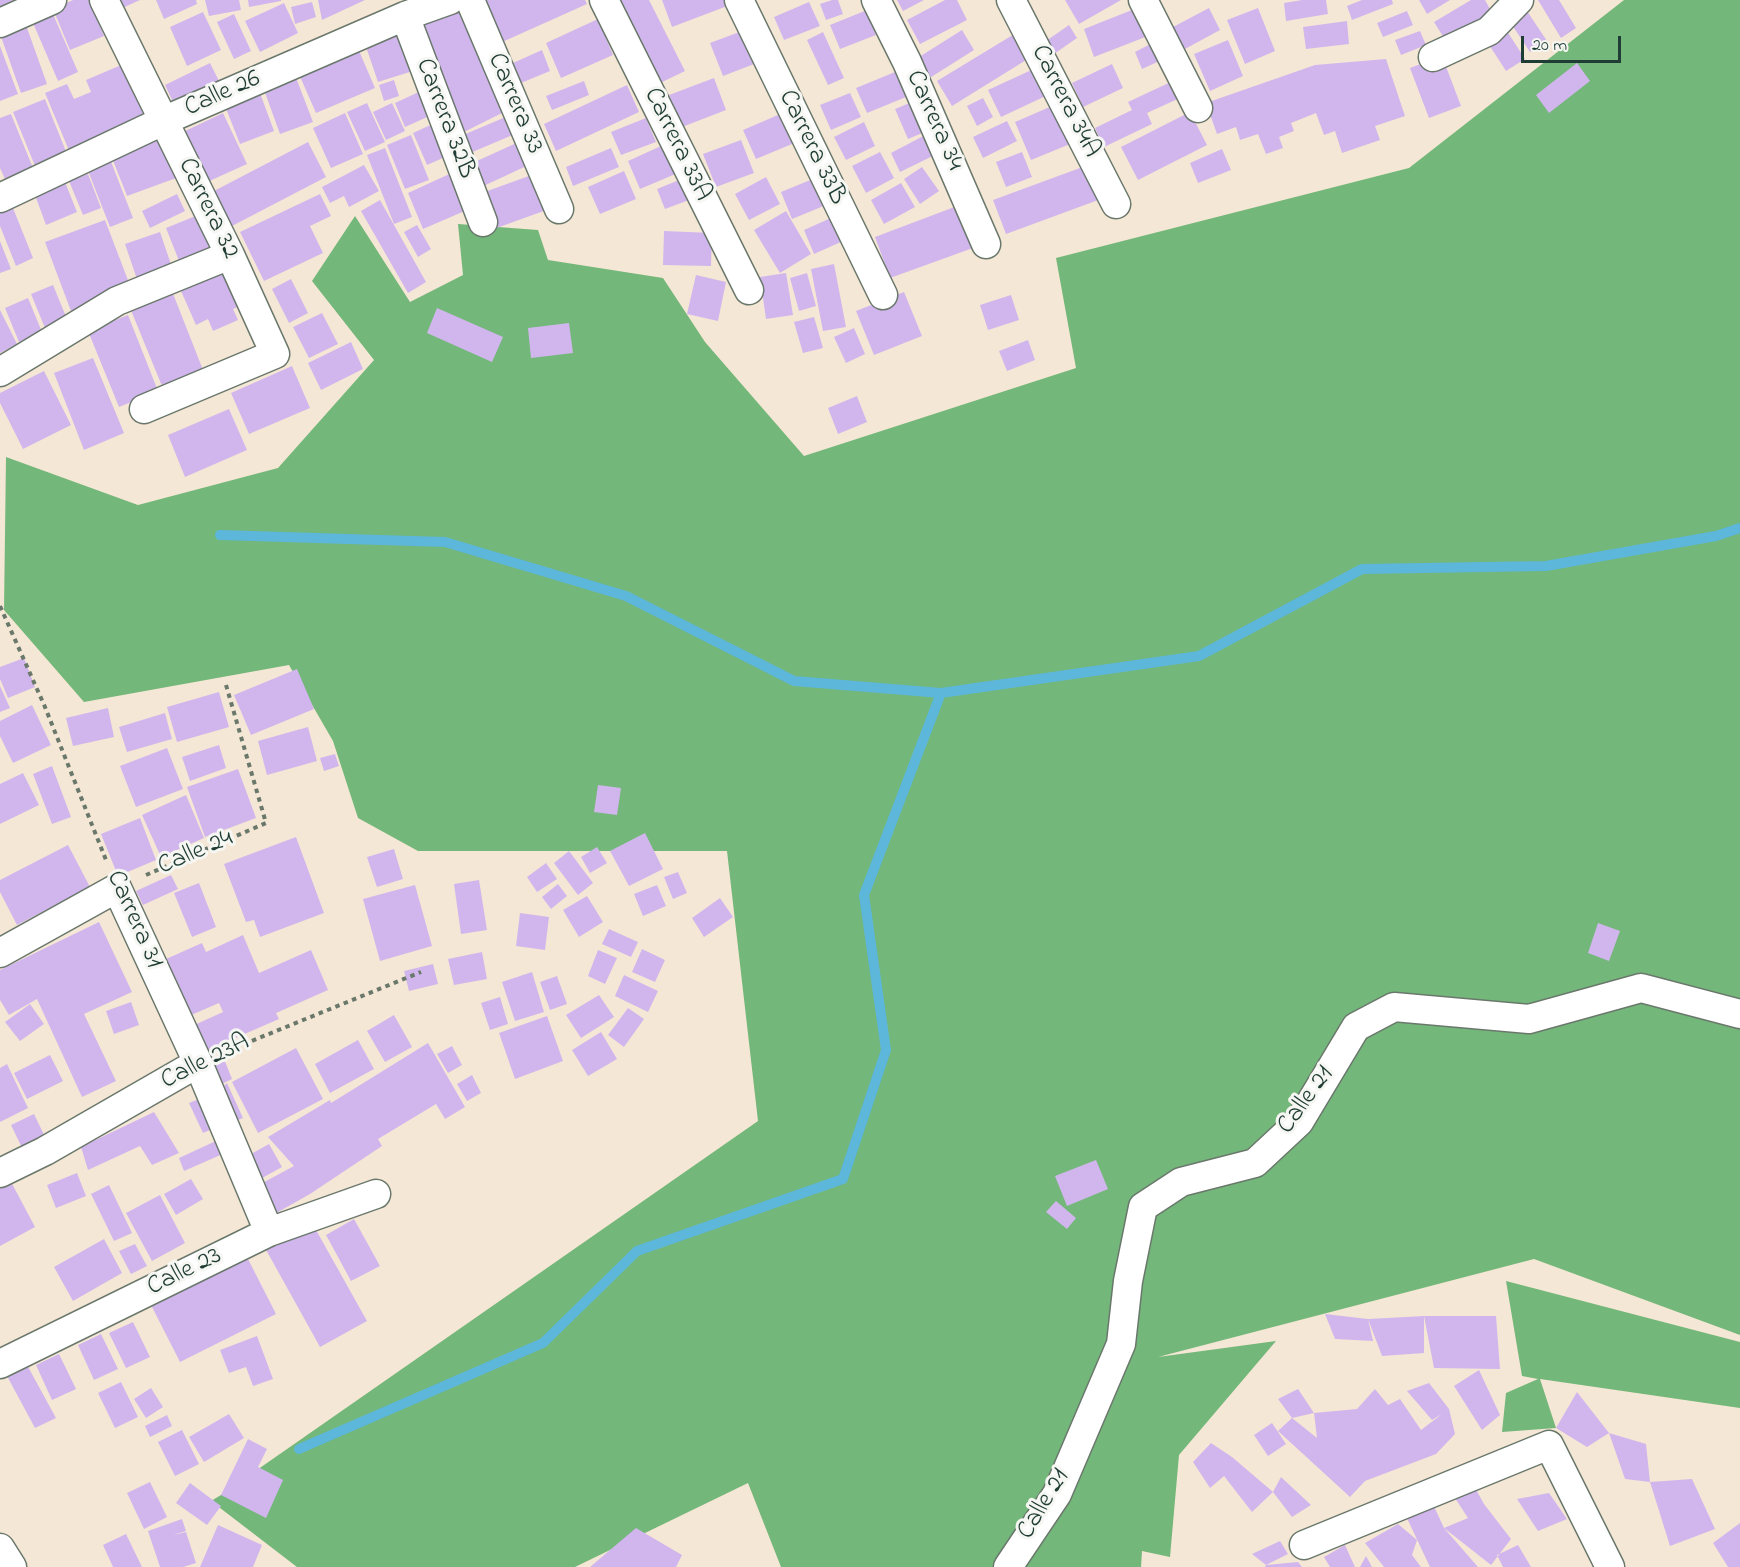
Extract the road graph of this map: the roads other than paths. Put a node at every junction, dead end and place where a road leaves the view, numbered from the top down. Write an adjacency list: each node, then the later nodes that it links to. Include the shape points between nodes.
1 (52, 0): 12 (street)
2 (104, 0): 15 (street, Carrera 32)
3 (450, 0): 11 (street, Calle 26)
4 (470, 0): 18 (street, Carrera 33)
5 (604, 0): 22 (street, Carrera 33A)
6 (739, 0): 23 (street, Carrera 33B)
7 (876, 0): 20 (street, Carrera 34)
8 (1011, 0): 17 (street, Carrera 34A)
9 (1143, 0): 14 (street)
10 (1519, 0): 13 (street, via 1489,31)
11 (405, 16): 15 (street, Calle 26); 19 (street, Carrera 32B)
12 (0, 23)
13 (1433, 57)
14 (1198, 108)
15 (163, 121): 16 (street, Calle 26); 21 (street, Carrera 32)
16 (0, 198)
17 (1116, 204)
18 (559, 209)
19 (483, 222)
20 (986, 244)
21 (230, 255): 24 (street, via 117,301); 25 (street, Carrera 32, via 275,354)
22 (749, 290)
23 (883, 295)
24 (0, 372)
25 (144, 410)
26 (0, 953): 28 (street, Carrera 31, via 117,888)
27 (1740, 1014): 36 (street, Calle 21, via 1641,988 1529,1019 1394,1007 1356,1027 1299,1122 1255,1163 1181,1182 1143,1207 1128,1281 1121,1344 1057,1494)
28 (198, 1062): 29 (street, Calle 23A); 31 (street, Carrera 31)
29 (0, 1173)
30 (376, 1194): 31 (street, Calle 23)
31 (269, 1232): 32 (street, Calle 23)
32 (0, 1364)
33 (1304, 1545): 37 (street, via 1549,1445)
34 (0, 1548): 35 (street)
35 (12, 1567)
36 (1008, 1567)
37 (1610, 1567)

